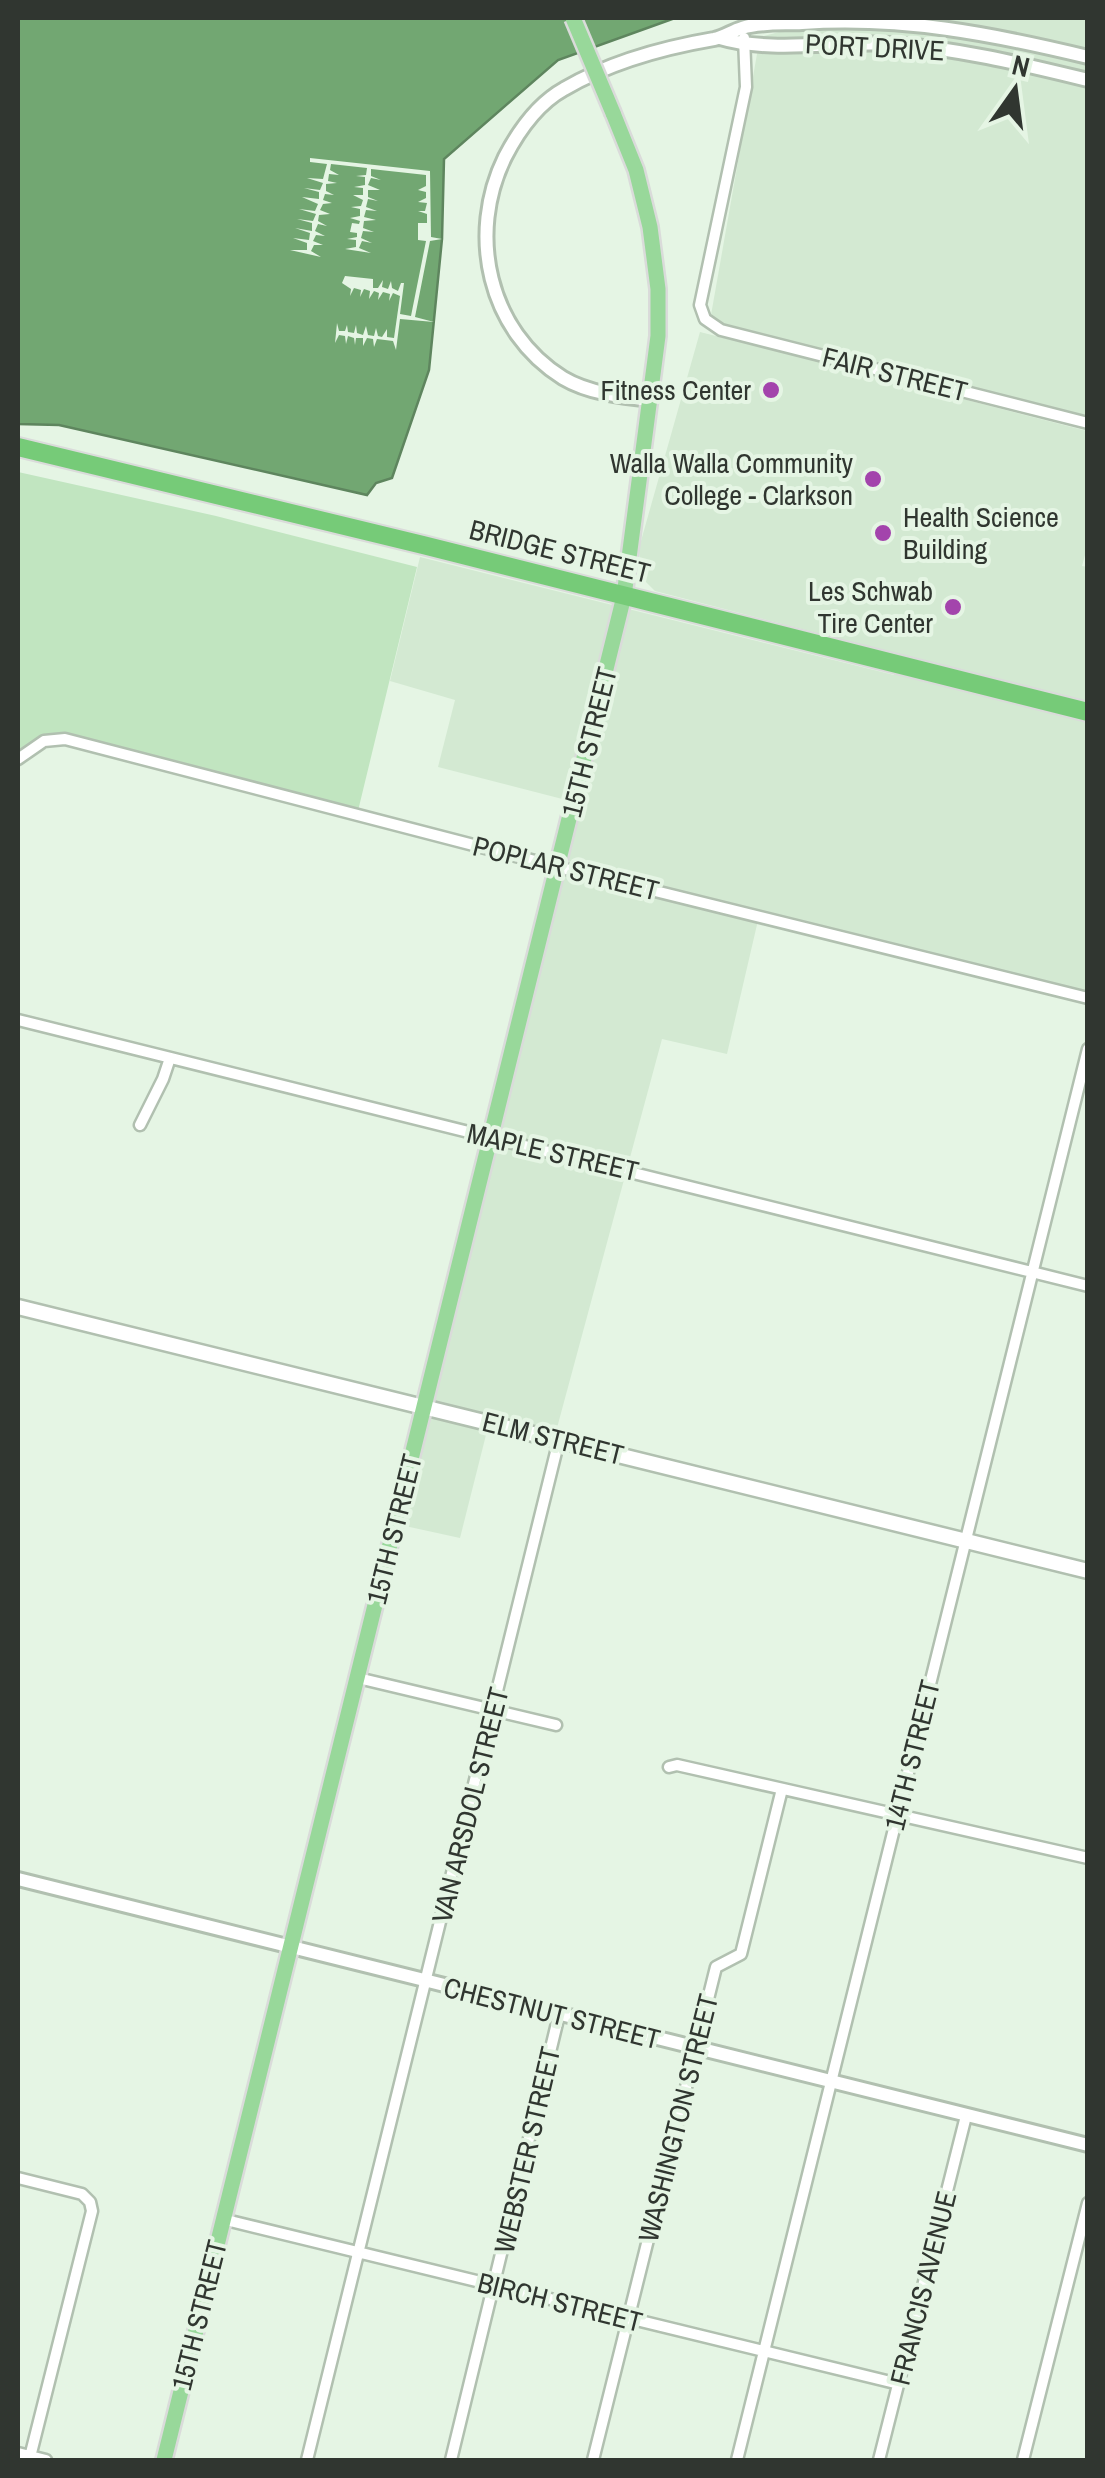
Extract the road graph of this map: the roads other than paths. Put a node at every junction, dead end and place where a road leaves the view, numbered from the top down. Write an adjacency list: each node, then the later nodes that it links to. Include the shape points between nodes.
1 (573, 18): 7 (main road, 15TH STREET, bridge, via 636,170 650,227 658,288)
2 (743, 27): 3 (street, PORT DRIVE); 4 (street); 5 (street, PORT DRIVE, via 841,20 914,24)
3 (720, 38): 4 (street, PORT DRIVE); 7 (street, PORT DRIVE, via 648,52 562,90 531,115 495,178 488,204 487,262 496,297 537,358 590,389)
4 (746, 46): 6 (street, PORT DRIVE, via 924,47); 8 (street, FAIR STREET, via 746,87 700,305 705,319 721,330)
5 (1088, 57)
6 (1088, 80)
7 (651, 400): 10 (main road, 15TH STREET)
8 (1088, 422)
9 (18, 447): 10 (highway, BRIDGE STREET)
10 (624, 596): 11 (highway, BRIDGE STREET); 13 (main road, 15TH STREET)
11 (1088, 712)
12 (18, 758): 13 (street, POPLAR STREET, via 44,741 65,739)
13 (558, 867): 14 (street, POPLAR STREET); 19 (main road, 15TH STREET)
14 (1088, 998)
15 (18, 1020): 17 (street, MAPLE STREET)
16 (1088, 1049): 20 (street, 14TH STREET)
17 (170, 1058): 18 (street); 19 (street, MAPLE STREET)
18 (140, 1125)
19 (491, 1137): 20 (street, MAPLE STREET); 23 (main road, 15TH STREET)
20 (1032, 1272): 21 (street, MAPLE STREET); 25 (street, 14TH STREET)
21 (1088, 1286)
22 (18, 1306): 23 (main road, ELM STREET)
23 (424, 1407): 24 (main road, ELM STREET); 27 (main road, 15TH STREET)
24 (560, 1440): 25 (main road, ELM STREET); 28 (street, VAN ARSDOL STREET)
25 (964, 1540): 26 (main road, ELM STREET); 32 (street, 14TH STREET)
26 (1088, 1571)
27 (358, 1678): 28 (street); 35 (main road, 15TH STREET)
28 (494, 1710): 29 (street); 36 (street, VAN ARSDOL STREET)
29 (556, 1725)
30 (670, 1767): 31 (street)
31 (782, 1790): 32 (street); 38 (street, WASHINGTON STREET, via 740,1954 716,1967)
32 (898, 1813): 33 (street); 39 (street, 14TH STREET)
33 (1088, 1858)
34 (18, 1880): 35 (street, CHESTNUT STREET)
35 (290, 1948): 36 (street, CHESTNUT STREET); 44 (main road, 15TH STREET)
36 (426, 1982): 37 (street, CHESTNUT STREET); 45 (street, VAN ARSDOL STREET)
37 (559, 2015): 38 (street, CHESTNUT STREET); 46 (street, WEBSTER STREET)
38 (695, 2048): 39 (street, CHESTNUT STREET); 47 (street, WASHINGTON STREET)
39 (831, 2082): 40 (street, CHESTNUT STREET); 48 (street, 14TH STREET)
40 (966, 2116): 41 (street, CHESTNUT STREET); 49 (street, FRANCIS AVENUE)
41 (1088, 2145)
42 (18, 2178): 51 (street, via 82,2194 92,2211)
43 (1088, 2203): 59 (street)
44 (222, 2219): 45 (street, BIRCH STREET); 53 (main road, 15TH STREET)
45 (359, 2253): 46 (street, BIRCH STREET); 54 (street, VAN ARSDOL STREET)
46 (494, 2285): 47 (street, BIRCH STREET); 55 (street, WEBSTER STREET)
47 (628, 2319): 48 (street, BIRCH STREET); 56 (street, WASHINGTON STREET)
48 (765, 2352): 49 (street, BIRCH STREET); 57 (street, 14TH STREET)
49 (898, 2384): 58 (street, FRANCIS AVENUE)
50 (18, 2453): 51 (street)
51 (30, 2456): 52 (street)
52 (46, 2460)
53 (164, 2460)
54 (307, 2460)
55 (451, 2460)
56 (593, 2460)
57 (737, 2460)
58 (879, 2460)
59 (1023, 2460)

